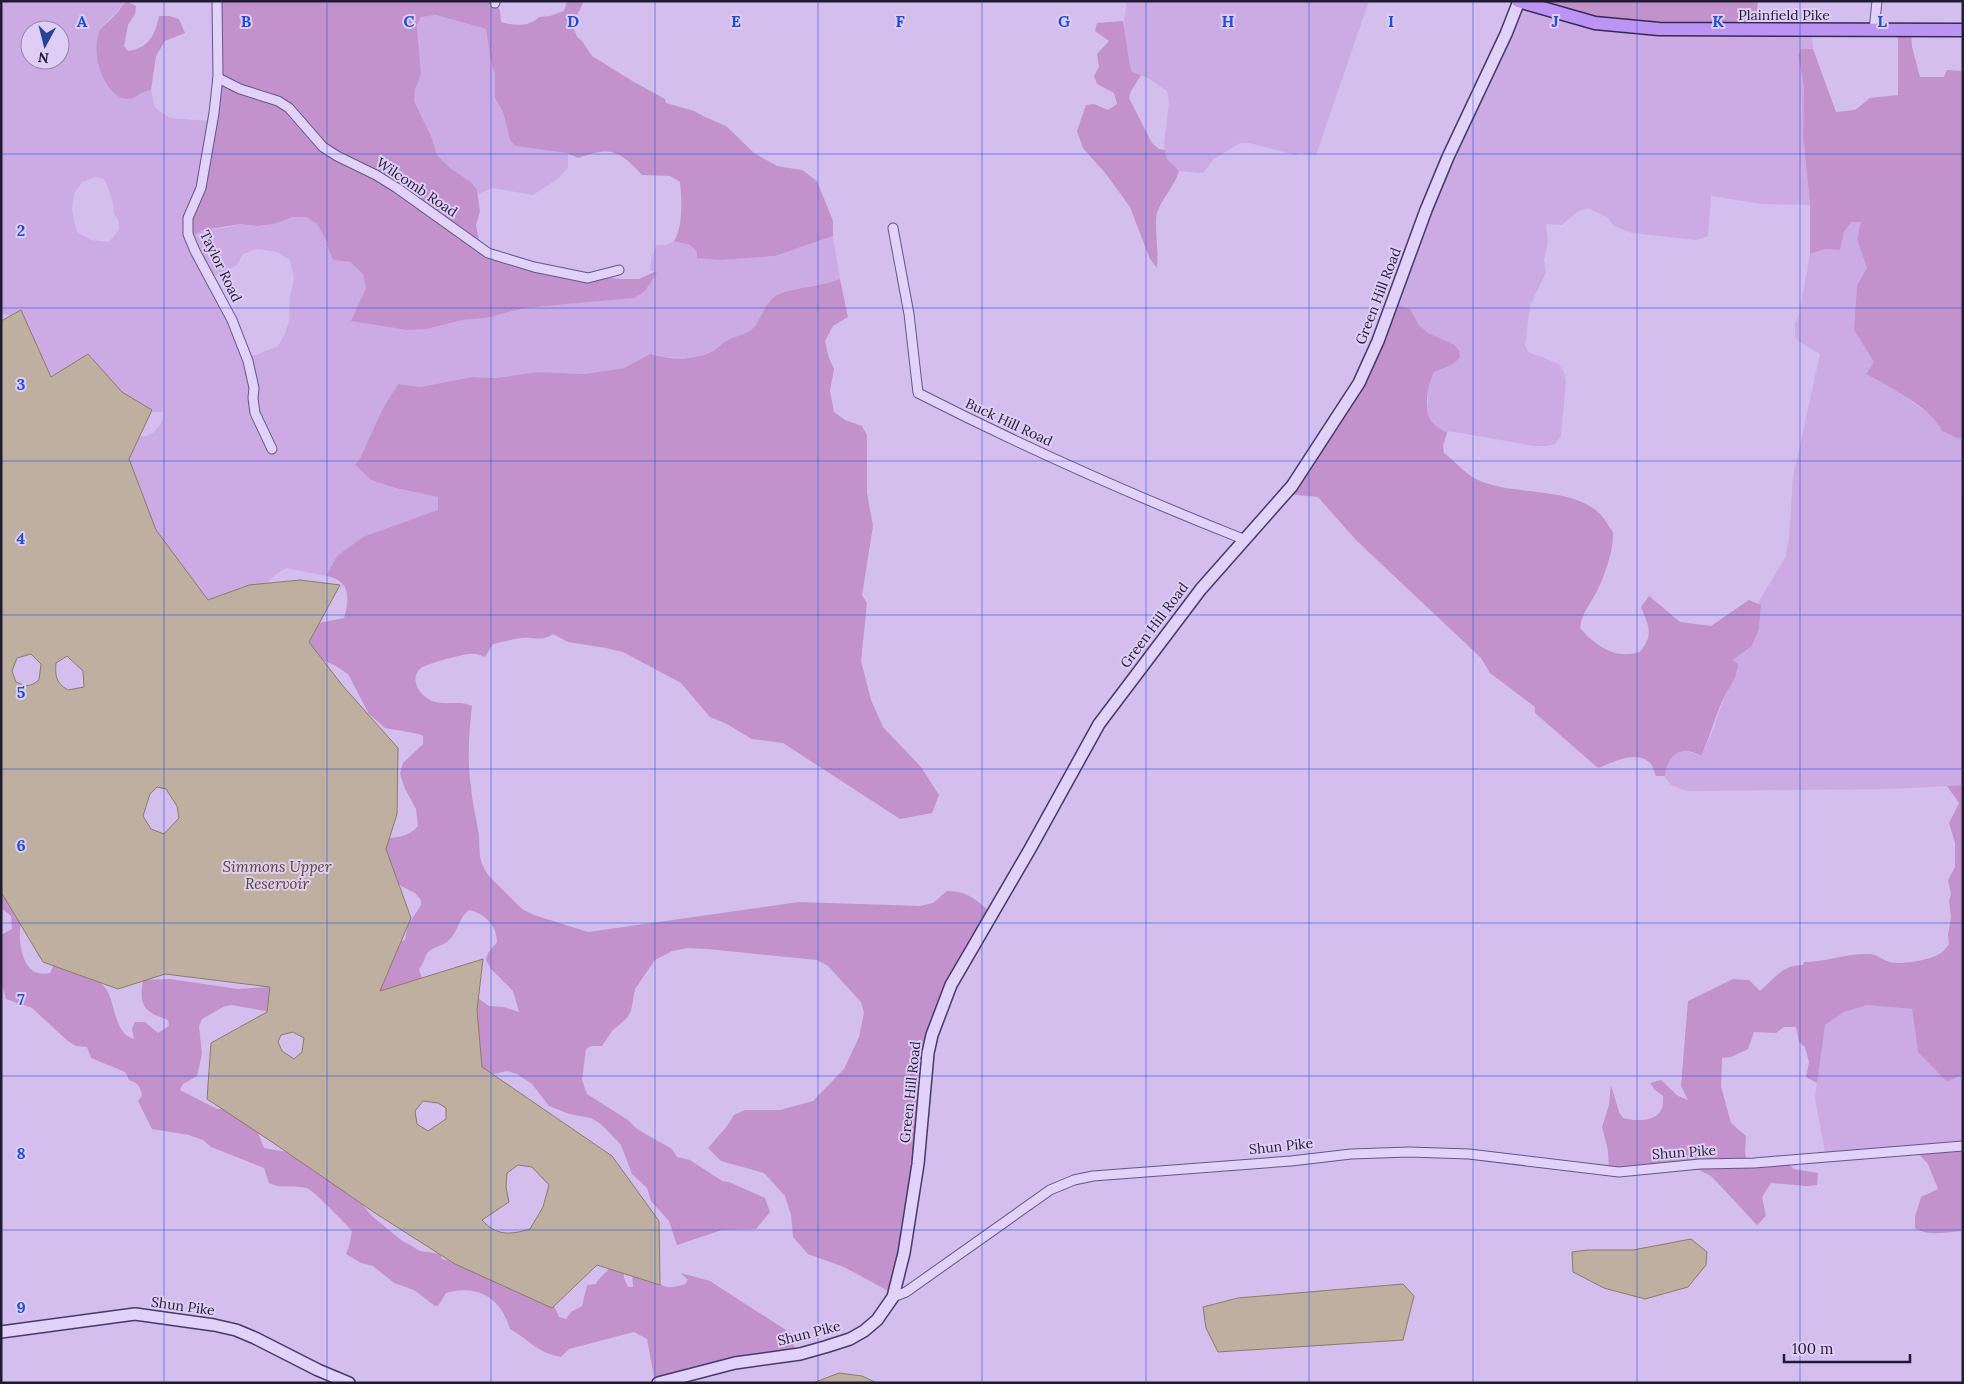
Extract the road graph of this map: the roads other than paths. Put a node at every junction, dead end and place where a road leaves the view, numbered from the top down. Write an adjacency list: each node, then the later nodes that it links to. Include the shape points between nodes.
1 (218, 1): 6 (street, Taylor Road)
2 (1519, 1): 4 (main road, Plainfield Pike, via 1595,23 1630,27); 10 (main road, Green Hill Road, via 1448,157 1378,341 1358,383 1292,486)
3 (1876, 1): 4 (street)
4 (1874, 30): 5 (main road, Plainfield Pike)
5 (1963, 30)
6 (218, 78): 8 (street, Wilcomb Road, via 289,108 323,146 376,174 488,253 588,278); 9 (street, Taylor Road, via 201,188 188,218 188,234 232,320 245,353 253,381 255,413)
7 (893, 228): 10 (street, Buck Hill Road, via 918,393 1148,502)
8 (618, 270)
9 (272, 449)
10 (1243, 539): 12 (main road, Green Hill Road, via 1099,724 951,985 928,1053 913,1204)
11 (1963, 1146): 12 (street, Shun Pike, via 1619,1172 1469,1154 1417,1152 1351,1154 1093,1176 1050,1190 906,1292)
12 (893, 1297): 15 (main road, Shun Pike, via 877,1320 850,1339 800,1354 735,1363)
13 (1, 1332): 14 (main road, Shun Pike, via 134,1314 214,1325 255,1338)
14 (349, 1383)
15 (658, 1383)

